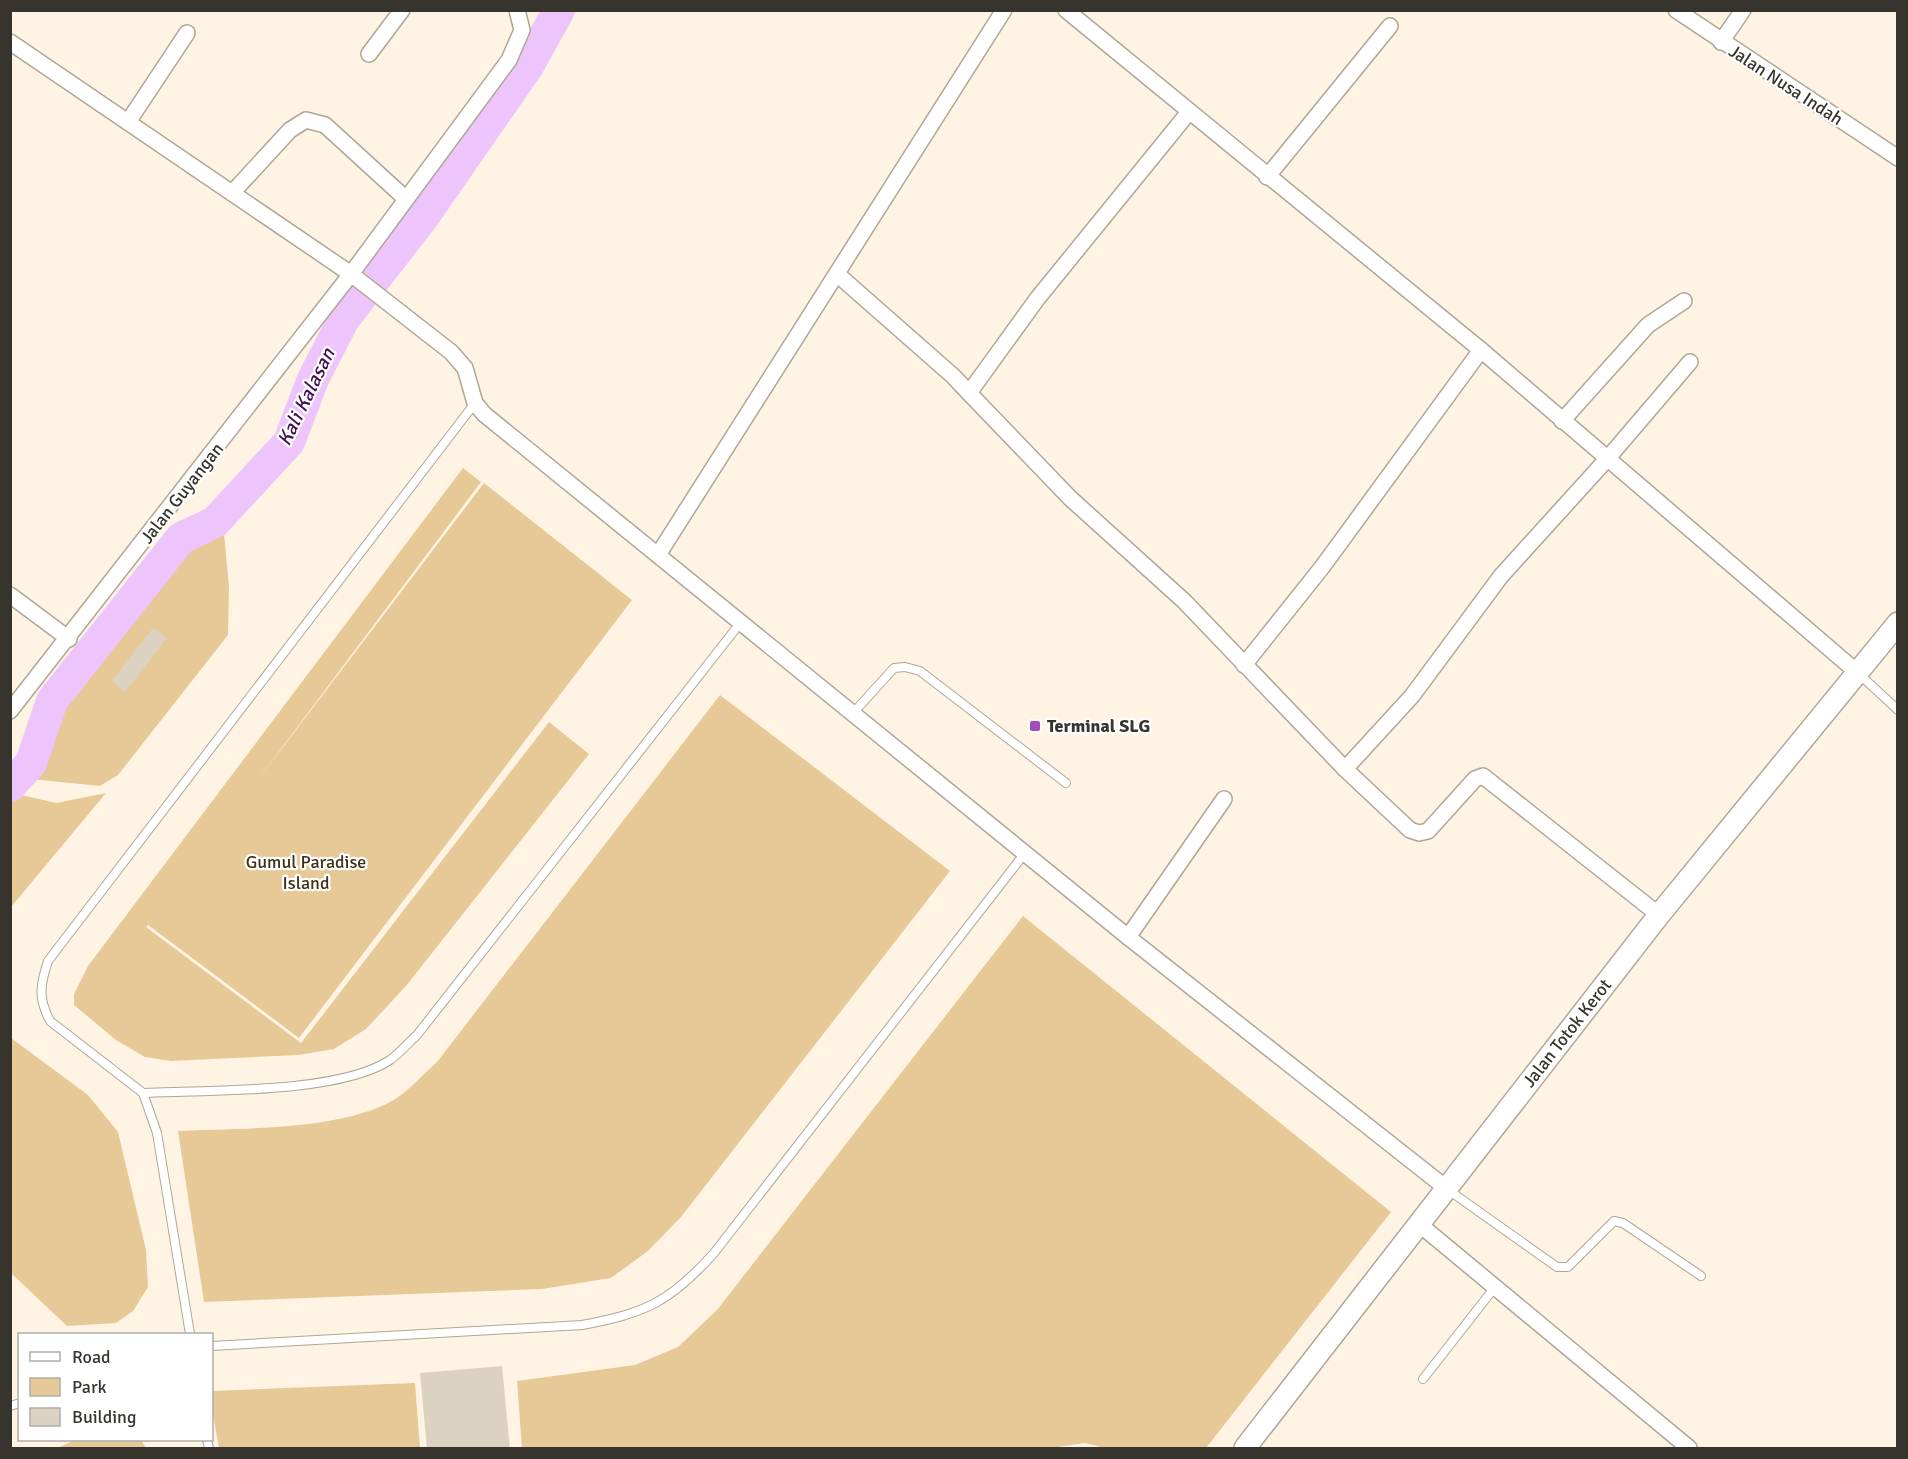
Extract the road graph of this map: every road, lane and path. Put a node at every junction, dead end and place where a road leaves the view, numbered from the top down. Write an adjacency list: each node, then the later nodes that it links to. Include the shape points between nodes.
1 (402, 10): 11 (street)
2 (517, 10): 17 (street, Jalan Guyangan, via 522,30 509,60)
3 (1004, 10): 18 (street)
4 (1066, 10): 12 (street)
5 (1677, 10): 10 (street, Jalan Nusa Indah)
6 (1743, 10): 10 (street)
7 (1390, 27): 15 (street)
8 (187, 33): 13 (street)
9 (10, 42): 13 (street)
10 (1721, 42): 14 (street, Jalan Nusa Indah)
11 (369, 54)
12 (1189, 112): 15 (street); 23 (street, via 1037,299)
13 (128, 122): 16 (street)
14 (1895, 151)
15 (1267, 177): 21 (street)
16 (232, 193): 17 (street, via 290,130 306,120 325,125); 19 (street)
17 (406, 199): 19 (street, Jalan Guyangan)
18 (837, 274): 23 (street); 27 (street)
19 (356, 278): 24 (street, via 451,352 465,368); 31 (street, Jalan Guyangan)
20 (1684, 301): 25 (street, via 1648,325)
21 (1481, 350): 25 (street); 32 (street, via 1329,558)
22 (1690, 362): 26 (street)
23 (969, 393): 32 (street, via 1070,498 1184,601)
24 (475, 403): 27 (street); 43 (lane, via 48,961 39,987 50,1021)
25 (1562, 421): 26 (street)
26 (1608, 458): 33 (street); 37 (street, via 1501,576 1412,696)
27 (658, 555): 29 (street)
28 (10, 595): 31 (street)
29 (741, 622): 36 (street); 43 (lane, via 417,1035 390,1060 358,1074 309,1085)
30 (1898, 623): 33 (main road, Jalan Totok Kerot)
31 (69, 639): 35 (street, Jalan Guyangan)
32 (1244, 665): 37 (street)
33 (1858, 673): 34 (lane); 41 (main road, Jalan Totok Kerot)
34 (1898, 710)
35 (10, 711)
36 (854, 712): 38 (lane, via 894,668 913,669); 40 (street)
37 (1345, 769): 41 (street, via 1410,830 1419,833 1428,831 1475,779 1483,776)
38 (1066, 783)
39 (1224, 800): 42 (street)
40 (1025, 853): 42 (street); 49 (lane, via 714,1253 688,1281 658,1304 624,1317 582,1325)
41 (1659, 915): 44 (main road, Jalan Totok Kerot)
42 (1128, 937): 44 (street)
43 (143, 1093): 48 (lane, via 157,1133)
44 (1446, 1188): 45 (main road, Jalan Totok Kerot); 46 (lane, via 1557,1267 1568,1267 1614,1221 1623,1223)
45 (1419, 1224): 47 (street); 51 (main road, Jalan Totok Kerot)
46 (1701, 1276)
47 (1495, 1287): 50 (lane); 52 (street)
48 (190, 1333)
49 (213, 1346)
50 (1423, 1379)
51 (1245, 1449)
52 (1689, 1449)

